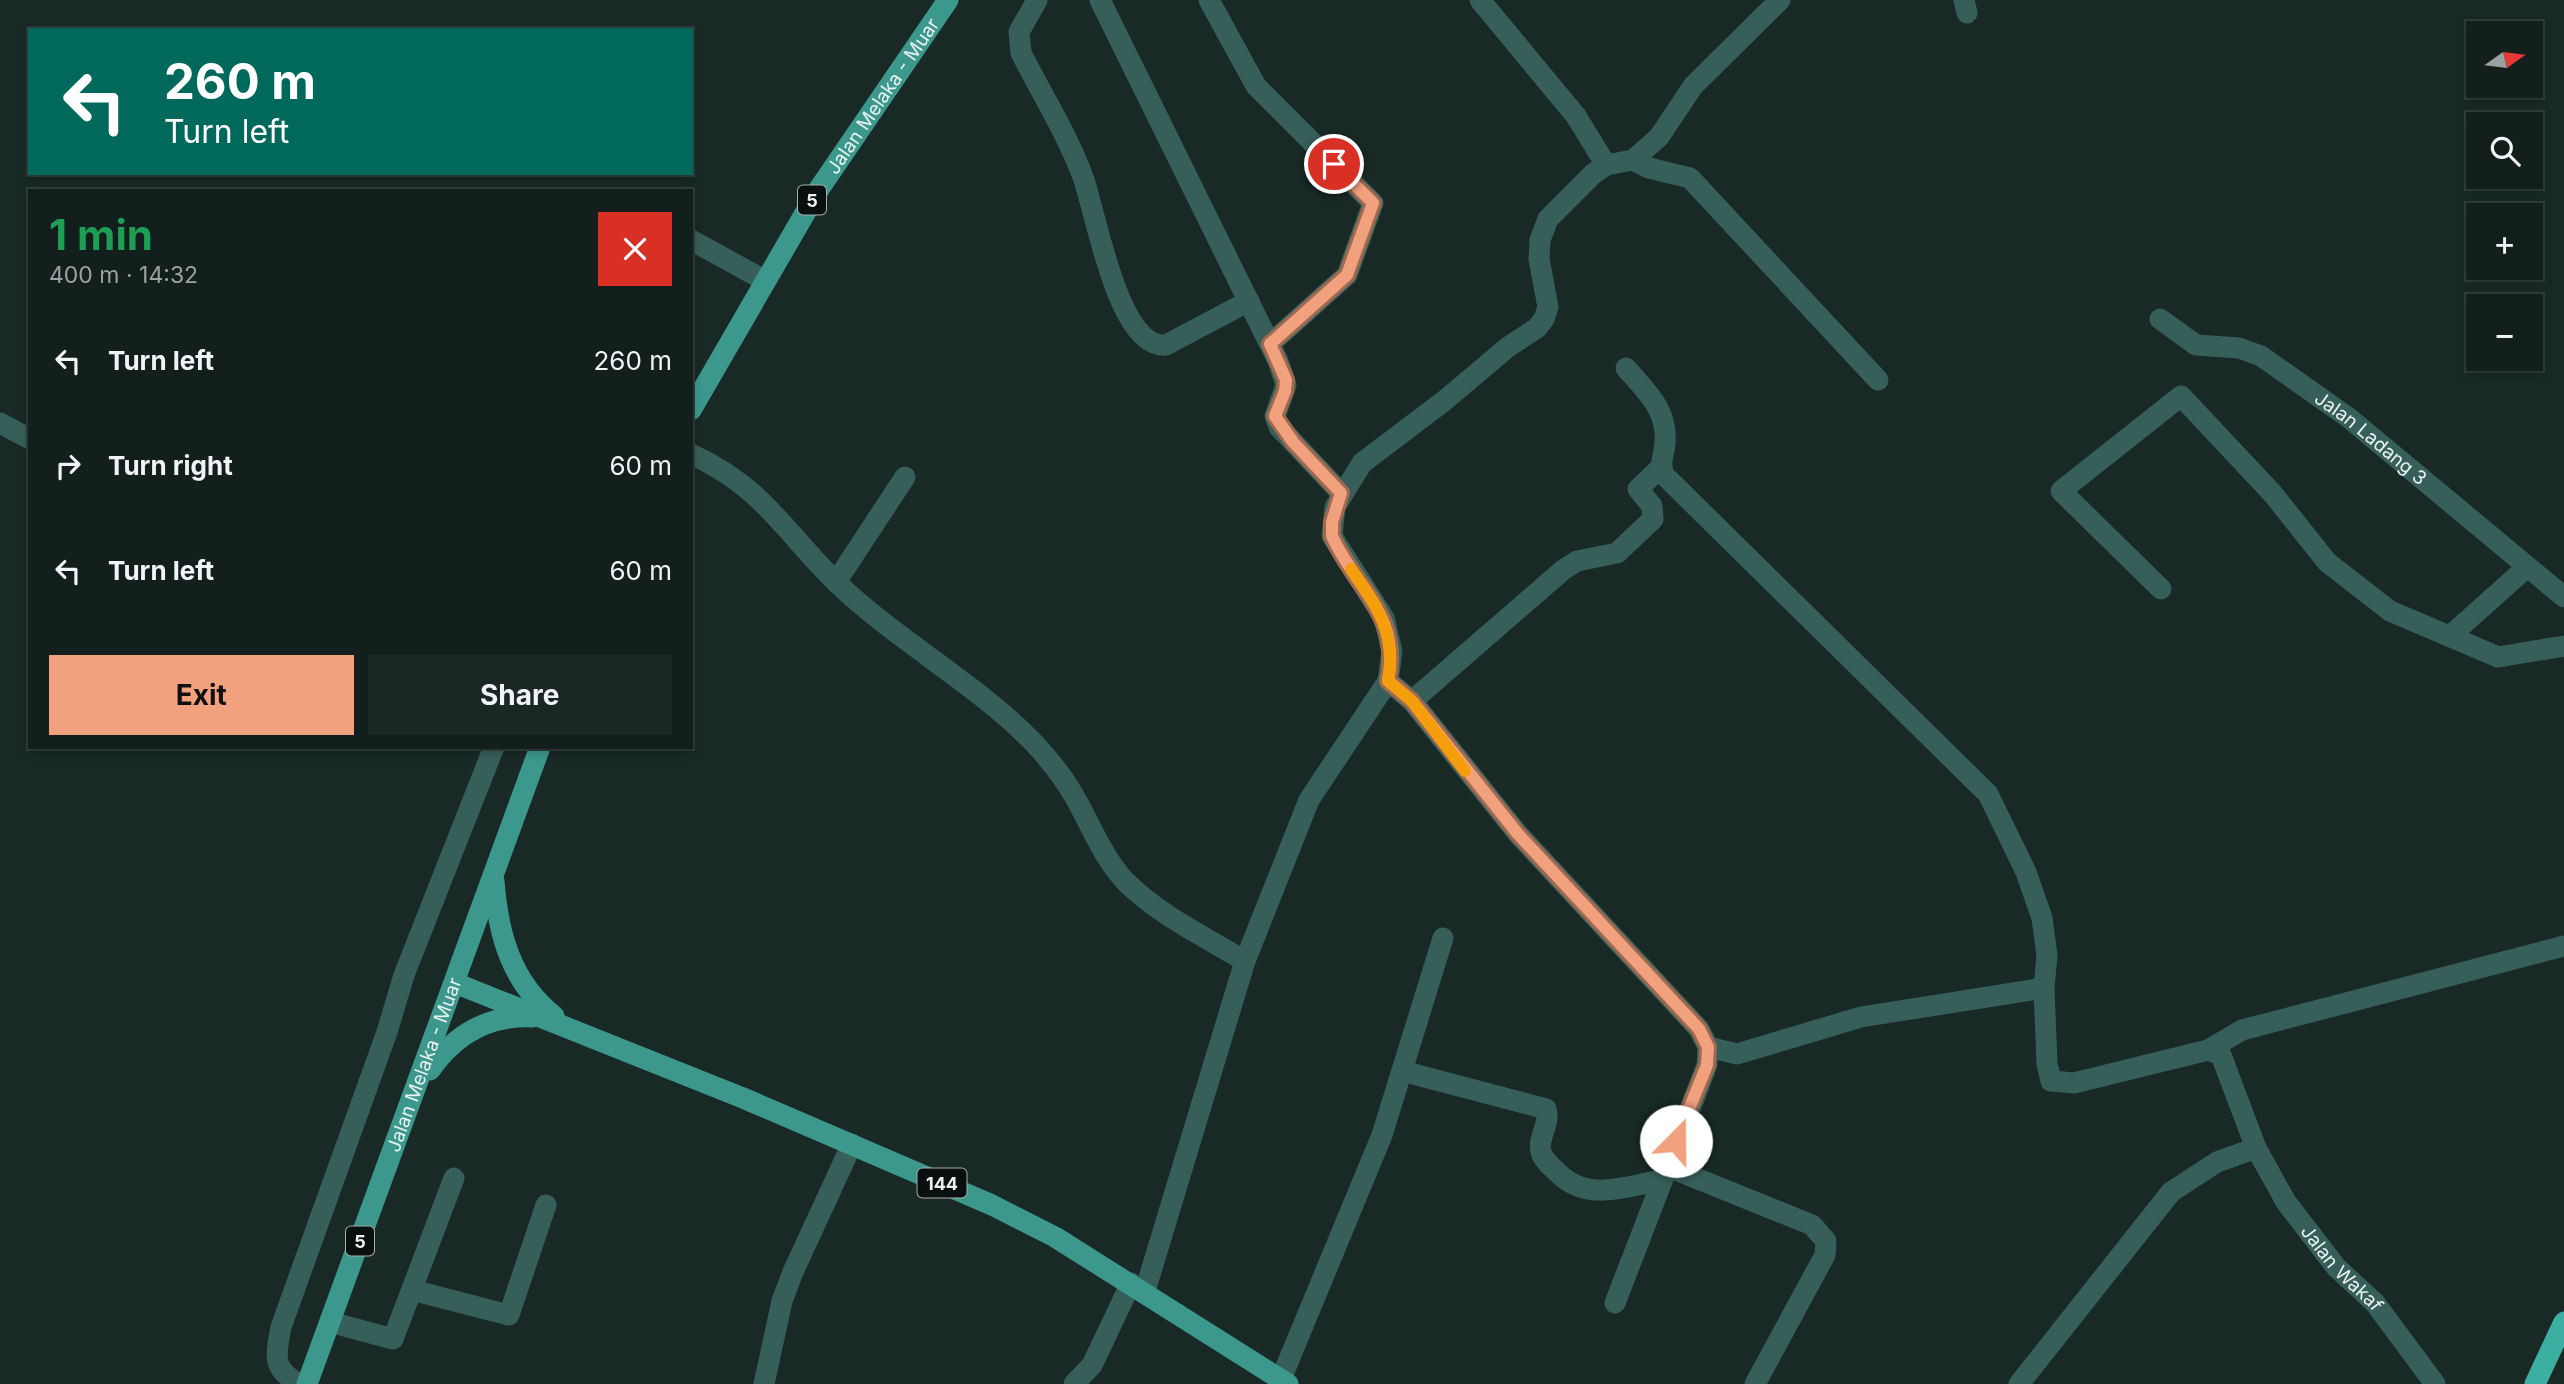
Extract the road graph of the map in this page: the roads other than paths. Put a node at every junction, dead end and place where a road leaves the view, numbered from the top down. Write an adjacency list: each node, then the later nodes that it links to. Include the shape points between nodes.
1 (948, 0): 10 (main road, Jalan Melaka - Muar / 5, via 819,189)
2 (1037, 0): 11 (street, via 1018,32 1021,53 1083,177 1116,288 1138,330 1157,346 1166,345)
3 (1100, 0): 11 (street)
4 (1209, 0): 13 (street, via 1256,86 1373,203 1347,275)
5 (1480, 0): 8 (street, via 1576,116)
6 (1780, 0): 7 (street, via 1701,77 1658,137)
7 (1633, 160): 8 (street); 15 (street, via 1690,178)
8 (1606, 165): 22 (street, via 1548,219 1539,249 1548,307 1537,328 1362,463)
9 (693, 241): 10 (street)
10 (764, 280): 16 (main road, Jalan Melaka - Muar / 5)
11 (1248, 301): 13 (street)
12 (2160, 319): 23 (street, Jalan Ladang 3, via 2196,345 2239,348 2260,356 2348,418)
13 (1270, 344): 22 (street, via 1286,380 1275,416 1279,426)
14 (1626, 368): 20 (street, via 1659,406 1666,428)
15 (1878, 380)
16 (693, 406)
17 (0, 423): 18 (street)
18 (28, 438)
19 (693, 455): 24 (street, via 719,466 758,495)
20 (1661, 467): 30 (street, via 1638,489 1652,506 1653,519 1617,553 1577,561 1563,570); 38 (street, via 1700,514 1988,794 2026,872 2042,918)
21 (905, 477): 24 (street)
22 (1341, 493): 29 (street, via 1332,536 1384,618 1392,651)
23 (2526, 568): 26 (street, Jalan Ladang 3); 27 (street)
24 (836, 582): 36 (street, via 1003,712 1058,769 1106,856 1126,881 1149,901)
25 (2161, 589): 27 (street, via 2061,491 2181,396 2273,494 2327,562 2390,611)
26 (2564, 597)
27 (2450, 636): 28 (street, via 2498,657)
28 (2564, 646)
29 (1388, 681): 30 (street); 36 (street, via 1309,800)
30 (1412, 701): 41 (street, via 1487,800 1699,1029)
31 (493, 749): 56 (street, via 404,975 281,1327 277,1362 283,1375)
32 (539, 749): 33 (main road, Jalan Melaka - Muar / 5)
33 (493, 876): 37 (main road, Jalan Melaka - Muar / 5); 40 (main road, via 509,959 537,1003)
34 (1443, 938): 43 (street)
35 (2564, 946): 42 (street, via 2242,1030)
36 (1245, 961): 50 (street)
37 (455, 983): 39 (main road, 144); 44 (main road, Jalan Melaka - Muar / 5)
38 (2044, 988): 41 (street, via 1861,1017 1737,1054); 42 (street, via 2052,1082 2074,1083)
39 (542, 1017): 40 (main road, 144); 44 (main road, via 505,1018 461,1035 431,1068)
40 (571, 1030): 45 (main road, 144)
41 (1708, 1047): 47 (street, via 1707,1065)
42 (2208, 1050): 46 (street, Jalan Wakaf, via 2221,1055 2227,1066)
43 (1402, 1071): 47 (street, via 1546,1109 1541,1155 1569,1184 1582,1190 1603,1191); 55 (street)
44 (414, 1097): 53 (main road, Jalan Melaka - Muar / 5)
45 (852, 1144): 50 (main road, 144, via 992,1205); 58 (street, via 782,1301)
46 (2256, 1147): 61 (street, via 2217,1162 2171,1192); 62 (street, Jalan Wakaf, via 2310,1236 2375,1303)
47 (1663, 1173): 52 (street); 60 (street, via 1812,1225 1826,1241 1825,1255)
48 (454, 1178): 51 (street)
49 (546, 1205): 51 (street, via 509,1315)
50 (1138, 1287): 55 (main road, 144); 59 (street, via 1092,1365)
51 (412, 1290): 53 (street, via 393,1339)
52 (1615, 1303)
53 (330, 1322): 57 (main road, Jalan Melaka - Muar / 5)
54 (2564, 1324): 63 (highway)
55 (1285, 1382)
56 (299, 1384)
57 (307, 1384)
58 (764, 1384)
59 (1074, 1384)
60 (1755, 1384)
61 (2019, 1384)
62 (2435, 1384)
63 (2535, 1384)

